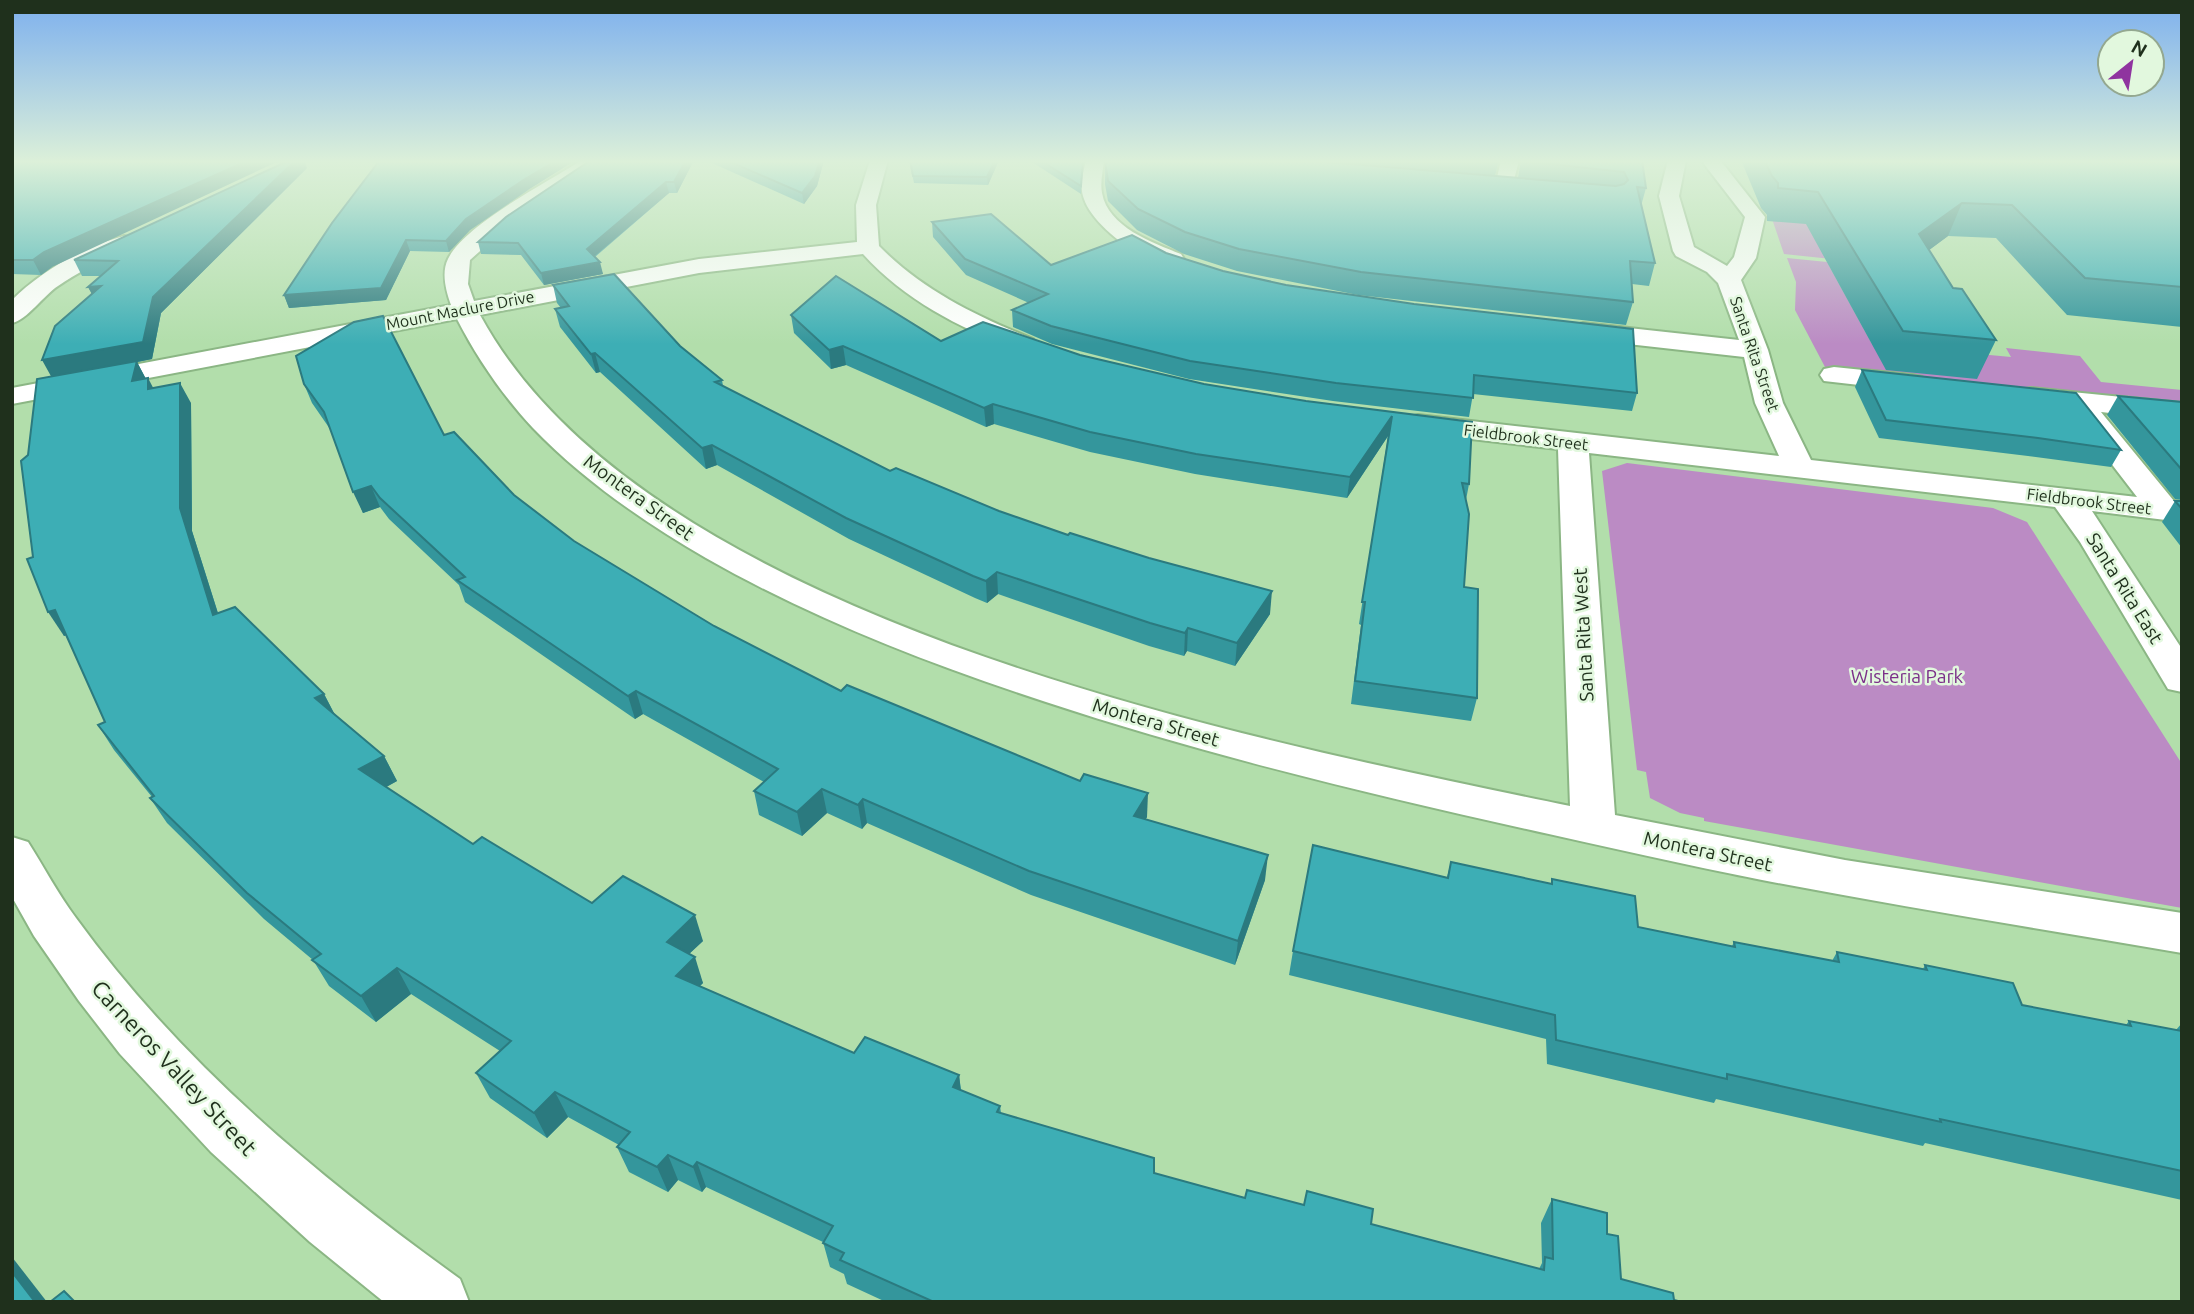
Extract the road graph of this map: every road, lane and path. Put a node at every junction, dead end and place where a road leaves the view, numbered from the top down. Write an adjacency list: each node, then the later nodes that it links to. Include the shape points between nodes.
1 (504, 221): 10 (street, Montera Street, via 459,259 455,275)
2 (867, 221): 7 (street)
3 (1109, 221): 8 (street, via 1143,245)
4 (1675, 221): 9 (street, Santa Rita Street, via 1684,251)
5 (1754, 221): 9 (street, Santa Rita Street, via 1745,258)
6 (144, 234): 11 (street, via 61,274)
7 (868, 247): 10 (street, Mount Maclure Drive, via 698,266); 13 (street, via 891,271 949,311)
8 (1192, 267)
9 (1729, 280): 14 (street, Santa Rita Street)
10 (464, 309): 18 (street, Mount Maclure Drive); 27 (street, Montera Street, via 502,373 526,402 609,481 683,532 867,625 1018,681 1168,726 1343,774)
11 (12, 316)
12 (1564, 328): 14 (street)
13 (1044, 351)
14 (1755, 351): 23 (street, Santa Rita Street, via 1769,403)
15 (1834, 375): 16 (street)
16 (1942, 386)
17 (2010, 394): 19 (street)
18 (12, 396)
19 (2077, 401): 20 (street); 25 (street)
20 (2182, 412)
21 (1394, 421): 22 (street, Fieldbrook Street)
22 (1573, 443): 23 (street, Fieldbrook Street); 27 (street, Santa Rita West)
23 (1799, 466): 24 (street, Fieldbrook Street)
24 (2066, 498): 25 (street, Fieldbrook Street); 26 (street, Santa Rita East)
25 (2173, 511)
26 (2182, 680)
27 (1593, 827): 29 (street, Montera Street, via 1797,869)
28 (12, 854): 30 (street, Carneros Valley Street, via 92,979 202,1105 317,1212)
29 (2182, 933)
30 (436, 1302)

